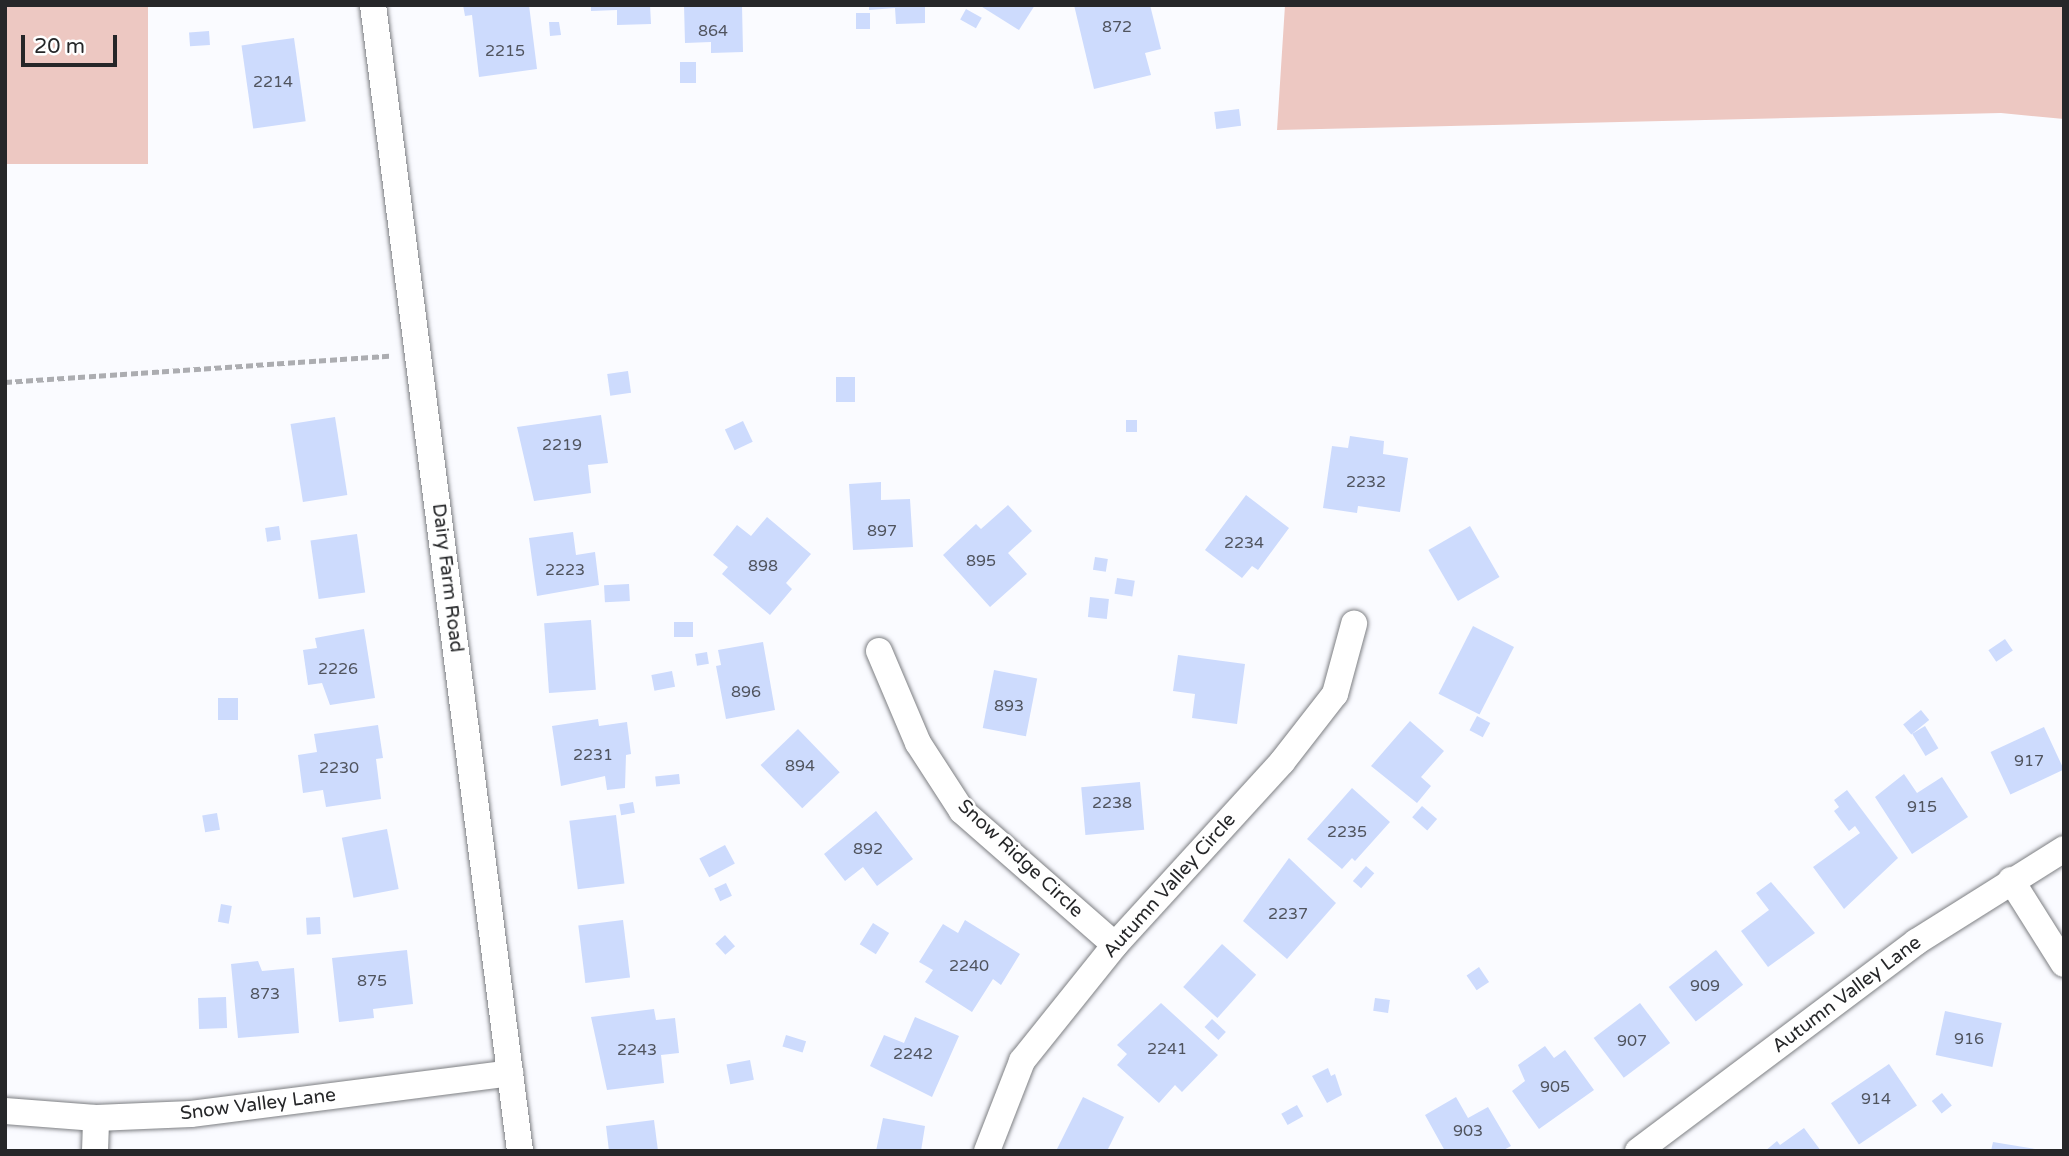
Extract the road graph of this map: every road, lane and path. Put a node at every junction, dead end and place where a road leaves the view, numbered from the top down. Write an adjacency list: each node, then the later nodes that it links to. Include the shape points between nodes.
1 (373, 5): 2 (street, Dairy Farm Road)
2 (419, 354): 3 (path); 10 (street, Dairy Farm Road)
3 (5, 382)
4 (1354, 624): 8 (street, Autumn Valley Circle, via 1335,694 1282,762)
5 (879, 651): 8 (street, Snow Ridge Circle, via 918,743 962,811)
6 (2064, 849): 7 (street, Autumn Valley Lane)
7 (2011, 880): 9 (street); 16 (street, Autumn Valley Lane, via 1916,942)
8 (1115, 946): 15 (street, Autumn Valley Circle, via 1022,1061)
9 (2064, 964)
10 (510, 1073): 12 (street, Snow Valley Lane, via 191,1114); 14 (street, Dairy Farm Road)
11 (5, 1111): 12 (street, Snow Valley Lane)
12 (96, 1118): 13 (street)
13 (95, 1151)
14 (520, 1151)
15 (987, 1151)
16 (1638, 1151)

